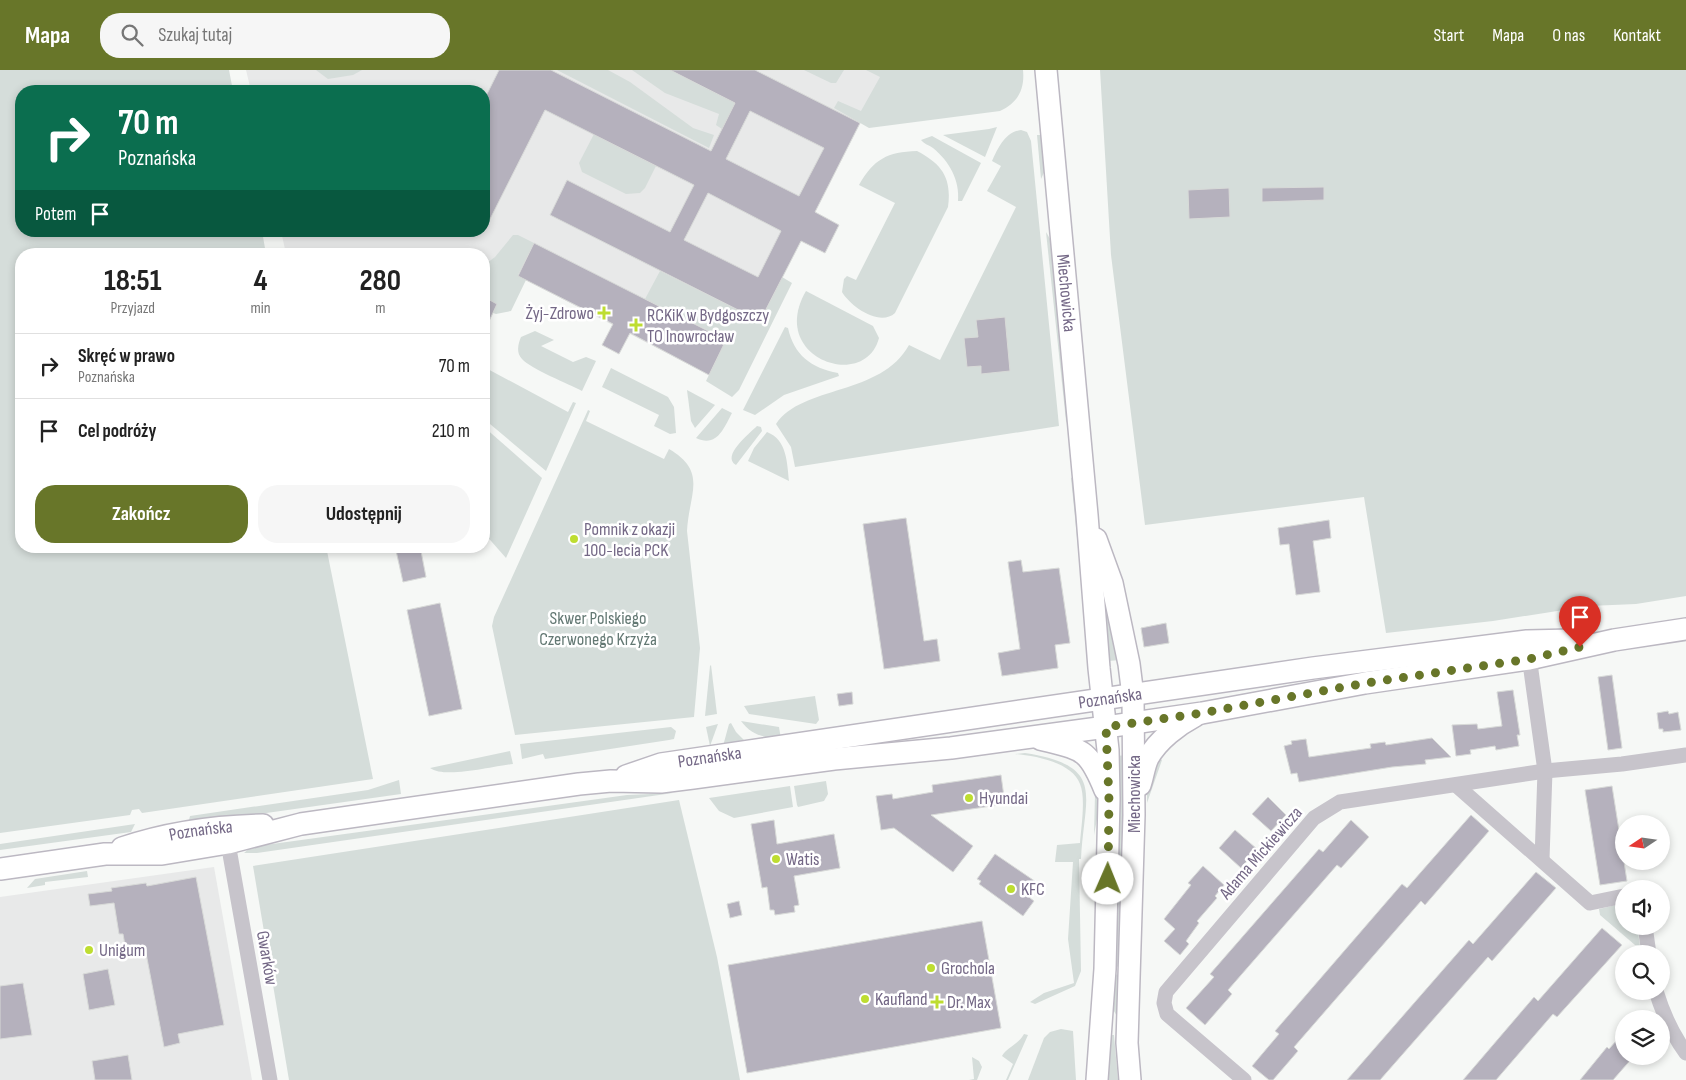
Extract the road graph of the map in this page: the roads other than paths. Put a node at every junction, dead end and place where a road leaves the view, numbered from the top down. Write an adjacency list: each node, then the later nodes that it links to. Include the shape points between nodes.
1 (1046, 70): 2 (main road, Miechowicka)
2 (1087, 515): 5 (main road, Miechowicka, via 1112,583); 6 (main road, Miechowicka)
3 (1686, 630): 4 (main road, Poznańska)
4 (1528, 650): 5 (main road, Poznańska, via 1277,673); 7 (main road, Poznańska); 12 (street)
5 (1133, 696): 6 (main road, Poznańska); 8 (main road, Miechowicka)
6 (1102, 700): 9 (main road, Miechowicka); 13 (main road, Poznańska, via 661,764)
7 (1202, 713): 8 (main road, Poznańska); 16 (main road, via 1178,725 1148,758)
8 (1134, 722): 9 (main road, Poznańska); 16 (main road, Miechowicka)
9 (1106, 727): 10 (main road, Poznańska); 15 (main road, Miechowicka)
10 (1031, 737): 13 (main road, Poznańska, via 661,782); 15 (main road, via 1068,746 1087,755 1094,763)
11 (1686, 755): 12 (street, Adama Mickiewicza)
12 (1545, 771): 14 (street, Adama Mickiewicza); 20 (street)
13 (611, 781): 17 (main road, Poznańska)
14 (1456, 785): 20 (street); 28 (street, Adama Mickiewicza, via 1340,802 1314,818 1166,992 1167,1014)
15 (1109, 800): 26 (main road, Miechowicka)
16 (1134, 815): 27 (main road, Miechowicka, via 1127,1043)
17 (302, 824): 18 (main road, Poznańska); 19 (main road, Poznańska, via 226,825 159,836)
18 (228, 843): 19 (main road, Poznańska, via 162,854); 25 (street, Gwarków)
19 (105, 854): 21 (main road, Poznańska)
20 (1542, 859): 22 (street, via 1590,903)
21 (0, 870)
22 (1615, 898)
23 (1658, 1000): 24 (street)
24 (1686, 1053)
25 (270, 1080)
26 (1097, 1080)
27 (1130, 1080)
28 (1244, 1080)

